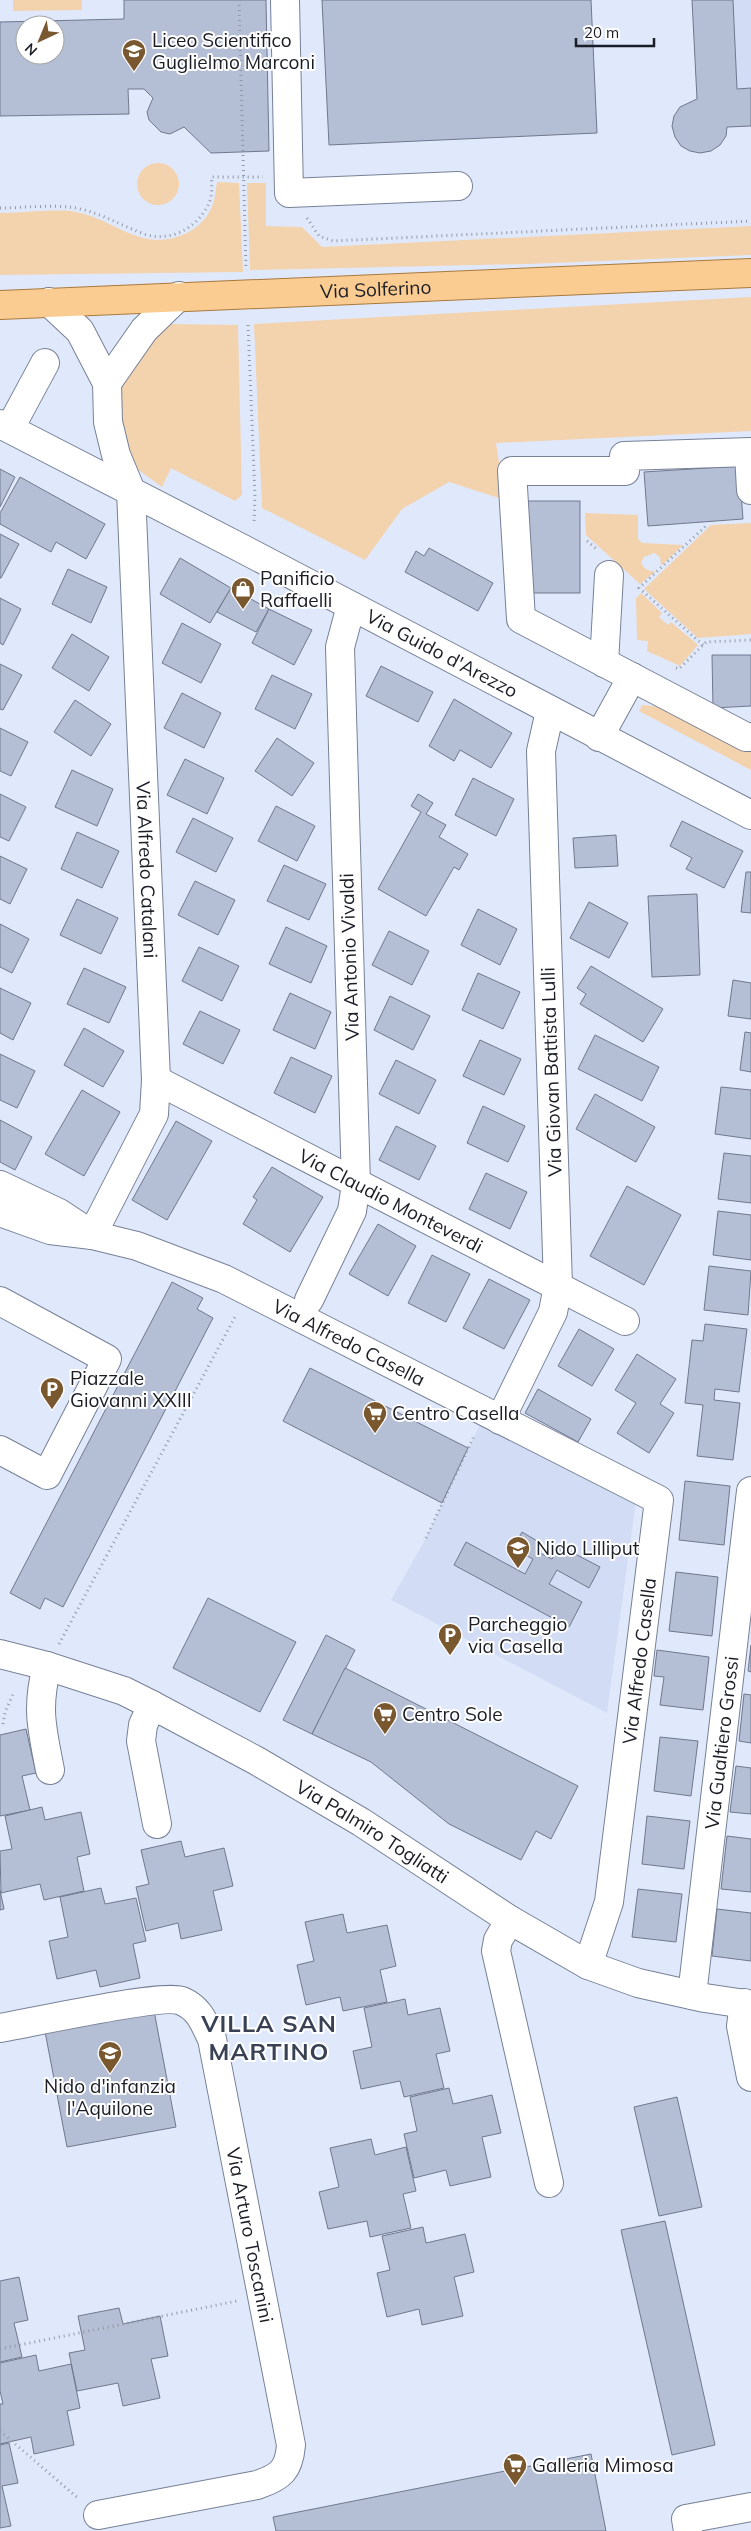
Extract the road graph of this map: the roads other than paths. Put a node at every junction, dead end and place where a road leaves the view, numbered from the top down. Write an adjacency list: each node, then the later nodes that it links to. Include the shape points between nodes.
1 (285, 0): 2 (street, via 289,193)
2 (458, 186)
3 (751, 274): 4 (main road, Via Solferino)
4 (179, 296): 5 (main road, Via Solferino); 8 (street, via 144,330)
5 (50, 302): 6 (main road, Via Solferino); 8 (street, via 80,331)
6 (0, 305)
7 (46, 363): 9 (street)
8 (107, 383): 12 (street, via 108,422 116,455)
9 (5, 426): 12 (street, Via Guido d'Arezzo)
10 (750, 452): 11 (street); 15 (street, via 624,456 624,471 512,471 521,620)
11 (751, 490)
12 (132, 491): 14 (street, Via Guido d'Arezzo); 21 (street, Via Alfredo Catalani)
13 (609, 575): 15 (street)
14 (352, 606): 17 (street, Via Guido d'Arezzo); 23 (street, Via Antonio Vivaldi, via 340,647)
15 (604, 663): 16 (street)
16 (632, 677): 18 (street); 19 (street)
17 (550, 711): 18 (street, Via Guido d'Arezzo); 26 (street, Via Giovan Battista Lulli, via 541,751)
18 (599, 737): 20 (street, Via Guido d'Arezzo)
19 (751, 738)
20 (751, 816)
21 (156, 1080): 23 (street, Via Claudio Monteverdi); 25 (street, Via Alfredo Catalani, via 154,1114)
22 (0, 1184): 25 (street, Via Alfredo Casella, via 59,1213)
23 (356, 1184): 26 (street, Via Claudio Monteverdi); 27 (street, Via Antonio Vivaldi, via 352,1211)
24 (4, 1216): 25 (street, Via Alfredo Casella, via 50,1230)
25 (92, 1235): 30 (street, Via Alfredo Casella, via 138,1246 224,1279)
26 (558, 1286): 29 (street, Via Claudio Monteverdi); 30 (street, Via Giovan Battista Lulli, via 553,1312)
27 (308, 1300)
28 (0, 1302): 31 (street, via 107,1359 47,1475)
29 (625, 1321)
30 (500, 1420): 39 (street, Via Alfredo Casella, via 659,1500 609,1902)
31 (0, 1450)
32 (751, 1491): 40 (street, Via Gualtiero Grossi)
33 (0, 1654): 34 (street, Via Palmiro Togliatti)
34 (47, 1666): 35 (street, Via Palmiro Togliatti, via 124,1691); 36 (street, via 40,1719)
35 (152, 1704): 37 (street, via 143,1724 141,1741); 38 (street, Via Palmiro Togliatti, via 361,1822)
36 (50, 1770)
37 (157, 1824)
38 (510, 1920): 39 (street, Via Palmiro Togliatti); 44 (street, via 498,1940 496,1951)
39 (588, 1965): 40 (street, Via Palmiro Togliatti, via 638,1983)
40 (692, 1995): 41 (street, Via Palmiro Togliatti)
41 (747, 2004): 43 (street, via 741,2026)
42 (0, 2028): 46 (street, Via Arturo Toscanini, via 152,2000 181,2000 200,2013 212,2039 290,2444 289,2463 275,2479 257,2485)
43 (751, 2077)
44 (549, 2183)
45 (751, 2507): 47 (street, via 686,2520)
46 (98, 2515)
47 (688, 2531)

